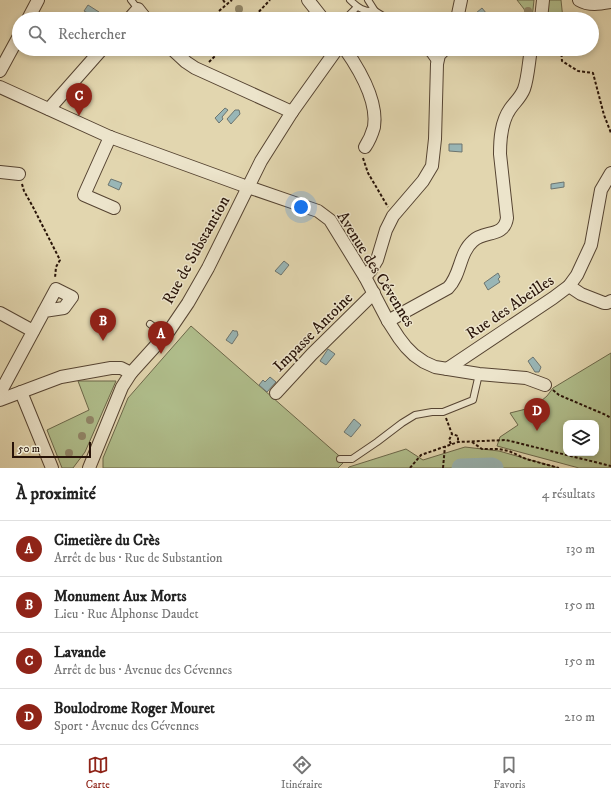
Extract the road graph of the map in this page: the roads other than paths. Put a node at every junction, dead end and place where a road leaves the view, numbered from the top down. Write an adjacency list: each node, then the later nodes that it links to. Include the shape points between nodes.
1 (38, 0): 11 (street)
2 (308, 0): 12 (street)
3 (350, 0): 9 (lane)
4 (368, 0): 10 (lane)
5 (461, 0): 14 (street)
6 (543, 0): 15 (street)
7 (579, 0): 8 (street, via 591,4)
8 (611, 2)
9 (357, 6): 10 (lane, via 365,11); 13 (lane)
10 (375, 11)
11 (32, 12)
12 (317, 12)
13 (351, 12)
14 (458, 12)
15 (541, 12)
16 (12, 49): 25 (street)
17 (96, 56): 27 (street)
18 (180, 56): 28 (street, via 201,70)
19 (332, 56): 28 (street, Rue de Substantion)
20 (349, 56): 30 (street, via 365,83 374,116 374,127)
21 (431, 56): 24 (lane)
22 (439, 56): 24 (street)
23 (530, 56): 42 (street, via 525,88 509,111 501,130 500,154 507,218 505,226 498,232 472,241 454,281 448,288)
24 (437, 64): 36 (street, via 432,166 423,181 393,216 377,260)
25 (0, 71)
26 (0, 86): 27 (street, Avenue des Cévennes)
27 (49, 109): 29 (street, Avenue des Cévennes)
28 (292, 112): 34 (street, Rue de Substantion)
29 (110, 137): 34 (street, Avenue des Cévennes); 35 (street, via 84,195)
30 (366, 147)
31 (0, 172): 33 (street)
32 (611, 173): 37 (street, Rue des Abeilles, via 601,190 591,245)
33 (19, 174)
34 (248, 187): 36 (street, Avenue des Cévennes, via 318,212 330,220); 45 (street, Rue de Substantion, via 208,268 188,303)
35 (114, 208)
36 (365, 277): 38 (street, Avenue des Cévennes)
37 (569, 286): 39 (street, via 604,303); 46 (street, Rue des Abeilles)
38 (374, 293): 42 (street, Avenue des Cévennes); 52 (street, Impasse Antoine)
39 (611, 301)
40 (44, 311): 40 (street, via 64,308 72,297 56,289); 44 (street)
41 (0, 313): 44 (street)
42 (388, 321): 46 (street, Avenue des Cévennes, via 414,355 435,367)
43 (150, 324): 45 (lane)
44 (33, 331): 51 (street)
45 (164, 335): 47 (street, Rue de Substantion)
46 (447, 369): 48 (street, Avenue des Cévennes)
47 (131, 373): 50 (street, via 121,368 111,368 61,377); 56 (street, Rue de Substantion, via 122,387)
48 (479, 374): 49 (street, Avenue des Cévennes, via 526,378); 54 (lane, via 473,400 443,412 415,415 352,459)
49 (545, 385)
50 (21, 392): 53 (street); 55 (street)
51 (0, 393)
52 (276, 393)
53 (0, 400)
54 (340, 458)
55 (52, 468)
56 (89, 468)

